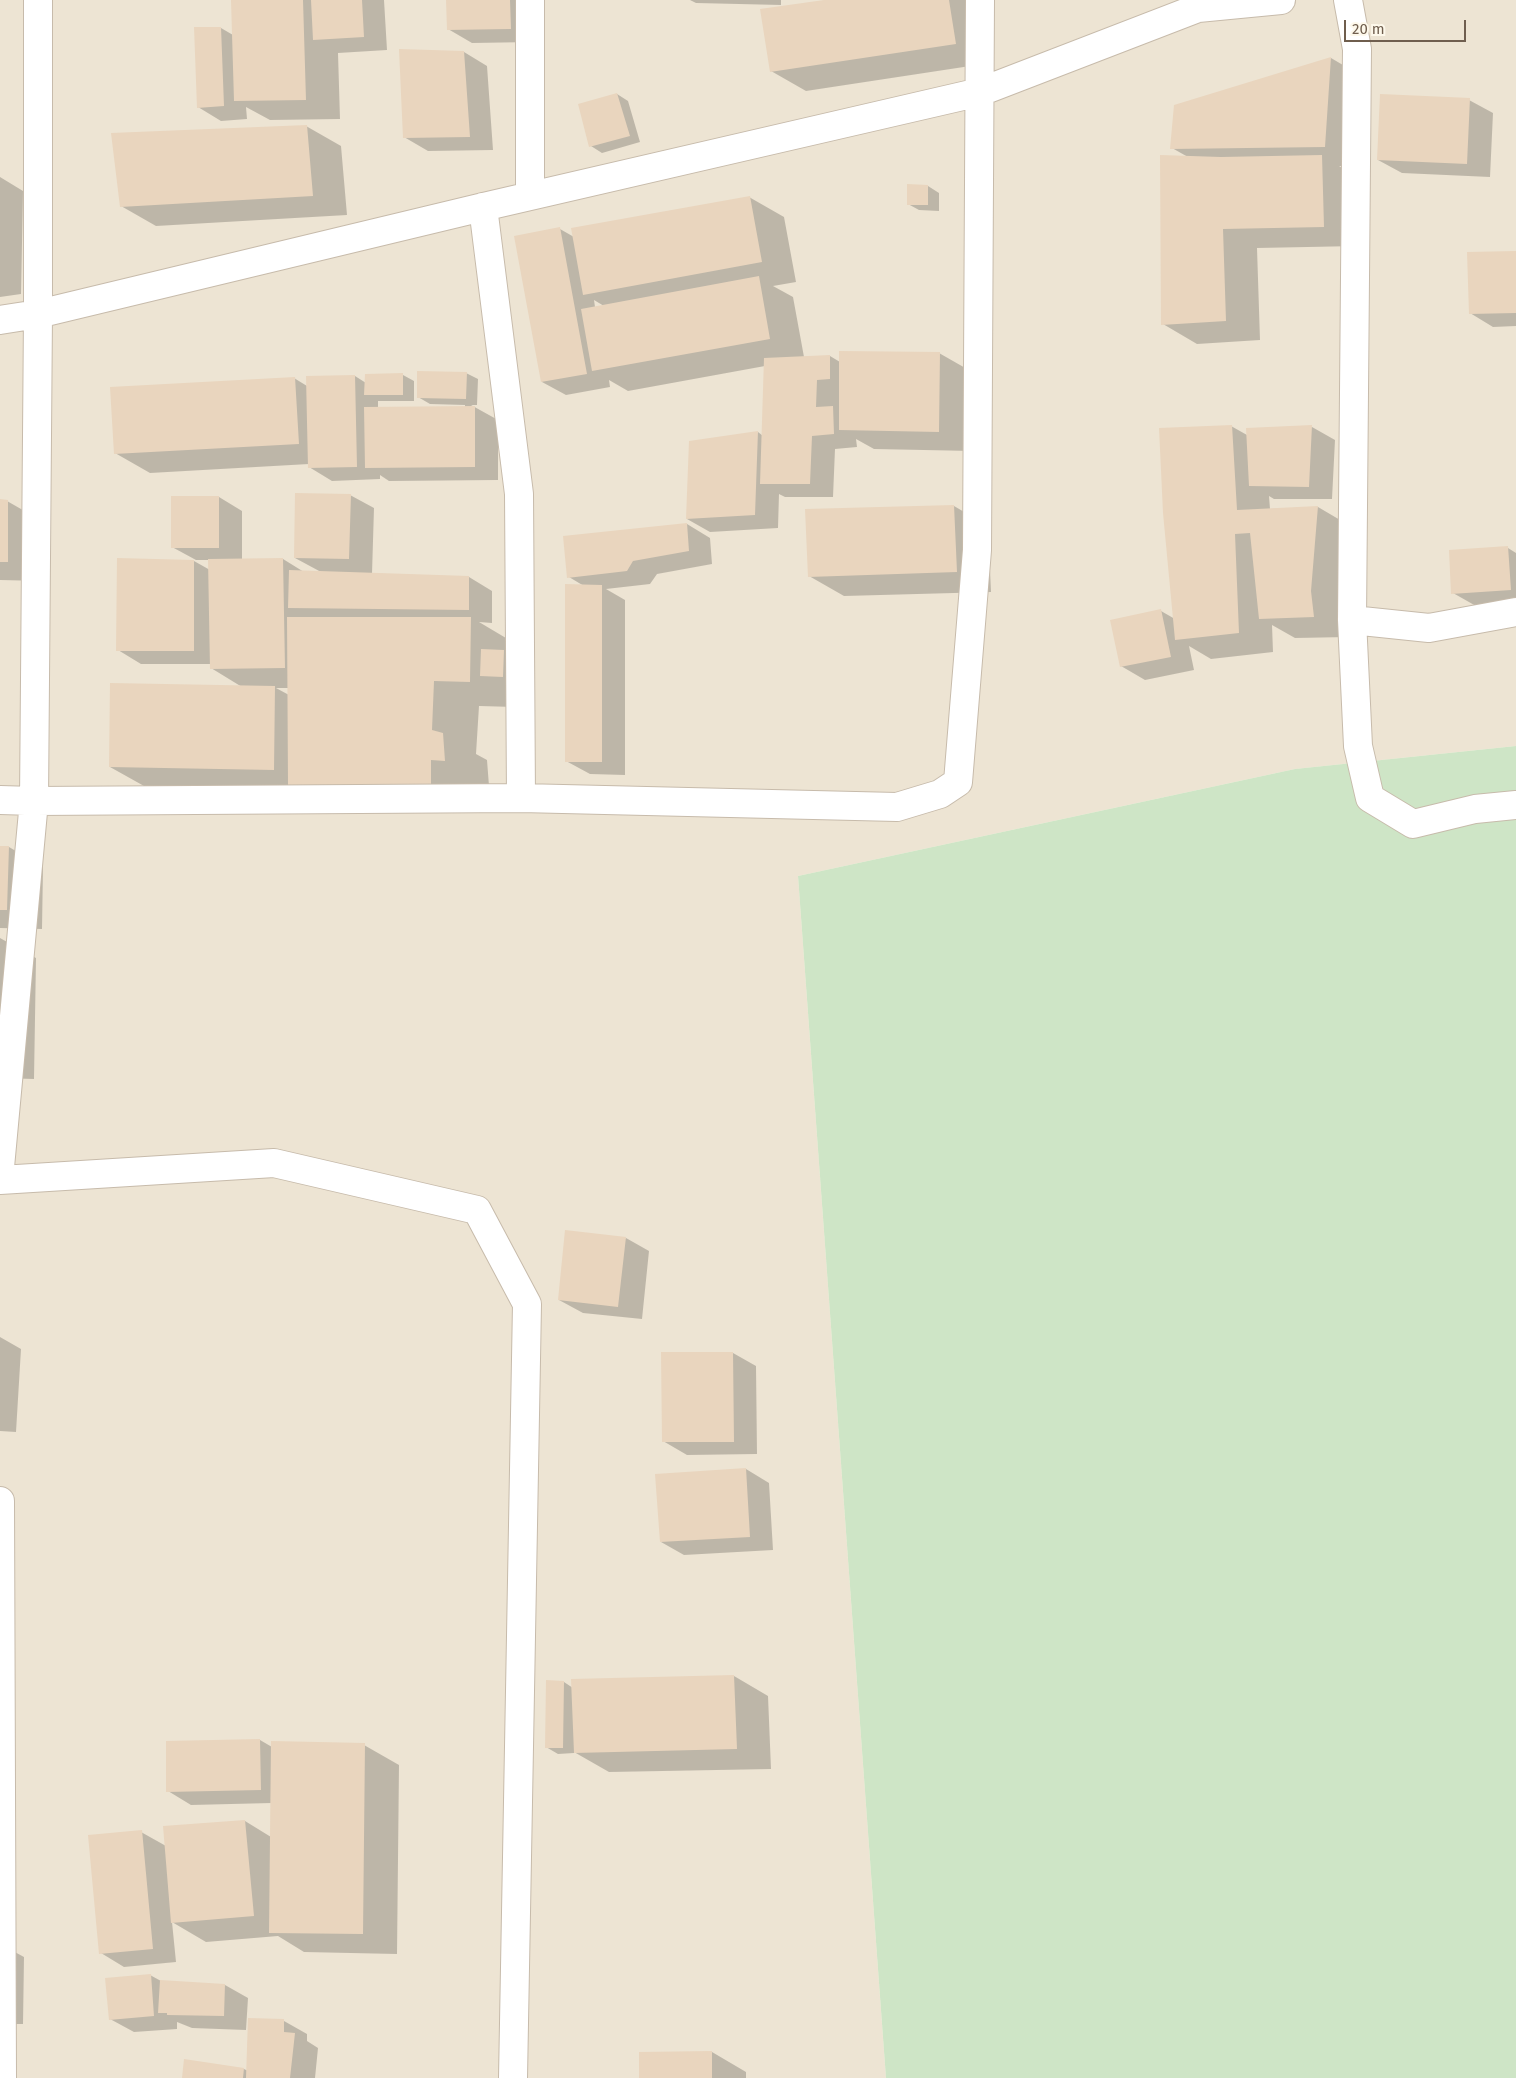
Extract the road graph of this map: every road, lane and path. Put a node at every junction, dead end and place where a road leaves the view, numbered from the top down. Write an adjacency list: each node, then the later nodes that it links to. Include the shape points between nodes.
1 (38, 0): 9 (street)
2 (530, 0): 7 (street)
3 (980, 0): 6 (street)
4 (1281, 0): 6 (street, via 1198,8)
5 (1348, 0): 12 (street, via 1357,49)
6 (980, 92): 7 (street); 13 (street, via 977,550 958,782 940,794 897,807)
7 (530, 196): 8 (street)
8 (482, 207): 9 (street); 13 (street, via 519,494)
9 (38, 314): 10 (street); 15 (street)
10 (0, 320)
11 (1516, 612): 12 (street, via 1429,628)
12 (1352, 620): 16 (street, via 1358,746 1370,798 1413,824 1474,809)
13 (521, 798): 15 (street)
14 (0, 800): 15 (street)
15 (34, 801): 17 (street)
16 (1516, 805)
17 (0, 1167)
18 (0, 1180): 22 (street, via 274,1163 477,1210 527,1304)
19 (0, 1500): 20 (street)
20 (1, 1894): 21 (street)
21 (2, 2078)
22 (513, 2078)

